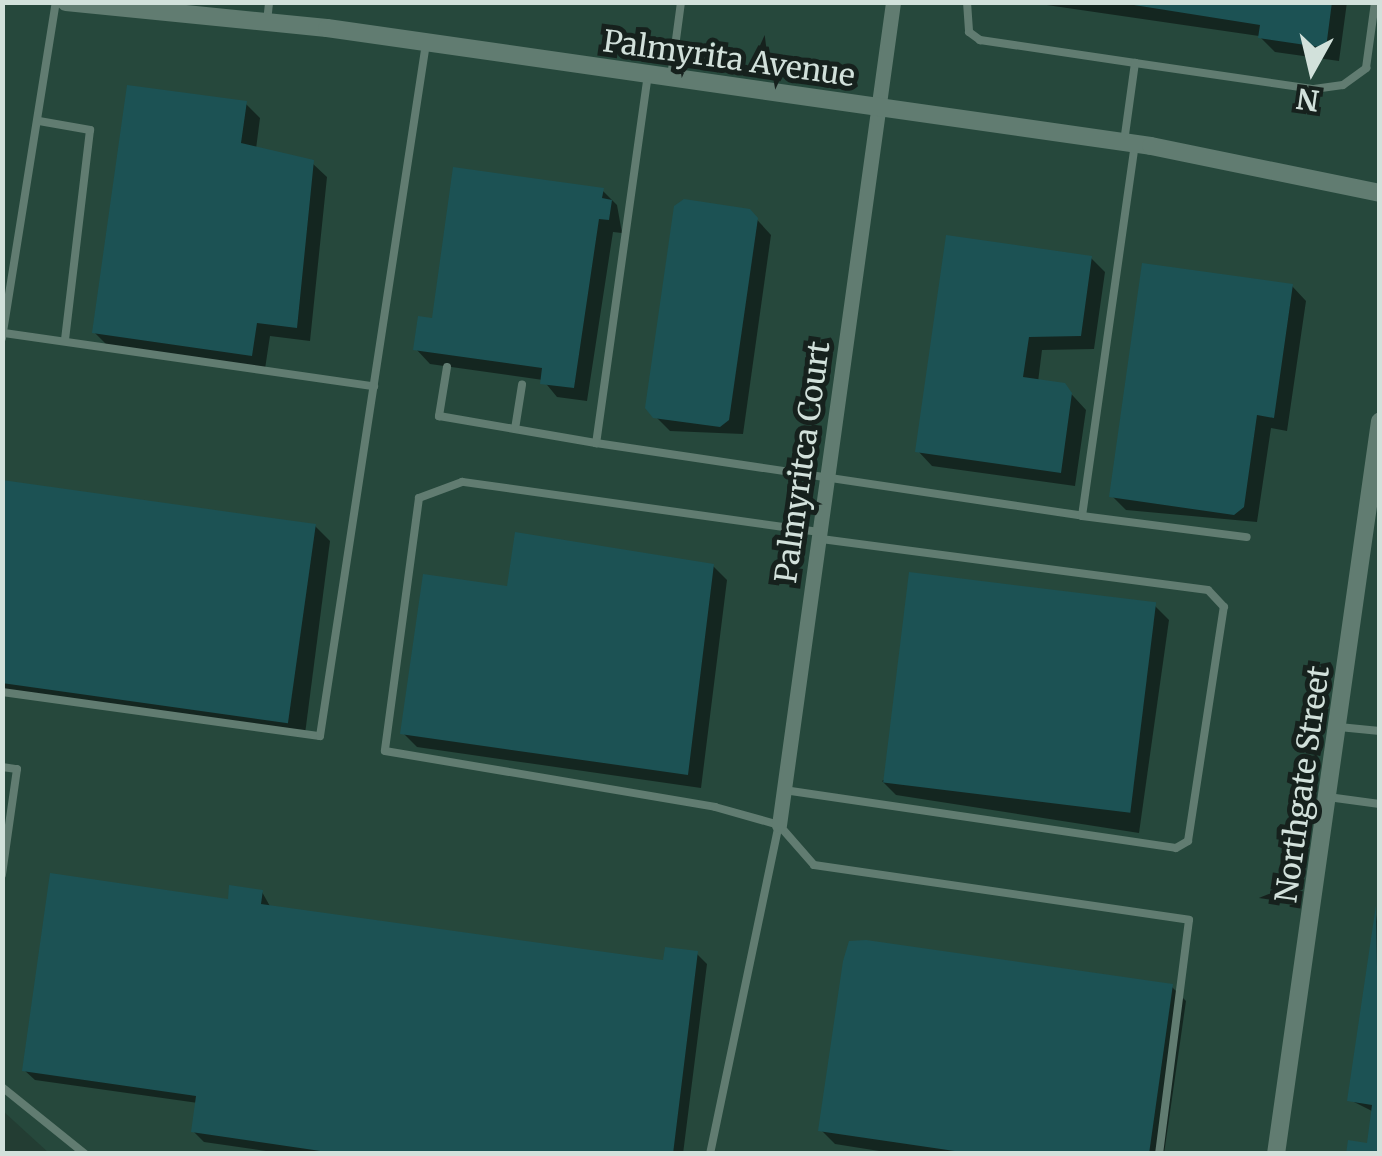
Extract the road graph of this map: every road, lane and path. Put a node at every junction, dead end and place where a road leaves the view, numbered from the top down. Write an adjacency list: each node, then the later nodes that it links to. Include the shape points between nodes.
1 (56, 2): 14 (lane)
2 (66, 2): 8 (street, Palmyrita Avenue)
3 (269, 2): 8 (lane)
4 (681, 2): 12 (lane)
5 (893, 2): 13 (street)
6 (967, 2): 10 (lane, via 969,32 980,40)
7 (1375, 2): 10 (lane, via 1366,68 1343,86 1314,90)
8 (266, 22): 9 (street, Palmyrita Avenue)
9 (426, 43): 11 (street, Palmyrita Avenue); 21 (lane)
10 (1136, 63): 15 (lane)
11 (648, 74): 12 (street, Palmyrita Avenue); 24 (lane)
12 (671, 77): 13 (street, Palmyrita Avenue)
13 (880, 108): 15 (street, Palmyrita Avenue); 25 (street, Palmyritca Court)
14 (39, 121): 17 (lane); 18 (lane, via 90,130)
15 (1130, 143): 16 (street, Palmyrita Avenue); 26 (lane)
16 (1380, 194)
17 (3, 335): 18 (lane)
18 (64, 341): 21 (lane)
19 (447, 368): 23 (lane, via 439,416)
20 (522, 384): 23 (lane)
21 (374, 386): 29 (lane, via 320,736)
22 (1380, 421): 30 (street, Northgate Street)
23 (515, 429): 24 (lane)
24 (596, 443): 25 (lane)
25 (828, 479): 26 (lane); 27 (street, Palmyritca Court)
26 (1082, 516): 28 (lane)
27 (820, 535): 33 (street, Palmyritca Court); 33 (lane, via 1208,590 1224,607 1188,841 1176,848); 36 (lane, via 462,482 419,498 416,518 385,751)
28 (1247, 537)
29 (2, 692)
30 (1339, 727): 31 (lane); 34 (street, Northgate Street)
31 (1380, 731)
32 (2, 767): 37 (lane, via 17,769)
33 (784, 790): 36 (street, Palmyritca Court)
34 (1328, 797): 35 (lane); 42 (street, Northgate Street)
35 (1380, 804)
36 (779, 825): 40 (lane); 41 (lane, via 814,865 1188,920)
37 (2, 876)
38 (2, 1087): 39 (lane)
39 (85, 1154)
40 (710, 1154)
41 (1159, 1154)
42 (1276, 1154)

